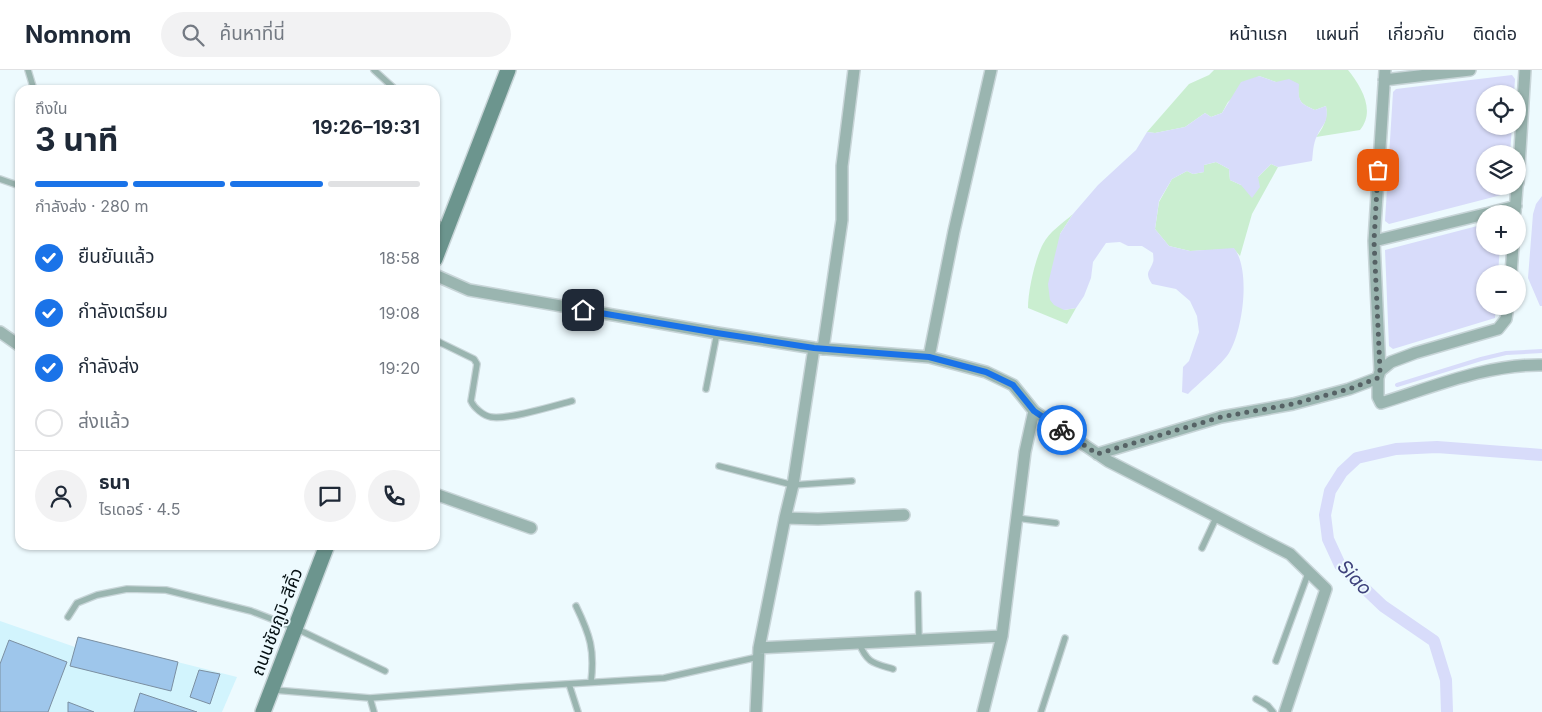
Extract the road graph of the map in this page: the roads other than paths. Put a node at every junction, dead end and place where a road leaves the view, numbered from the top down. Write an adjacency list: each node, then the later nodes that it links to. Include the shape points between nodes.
1 (28, 70): 9 (lane)
2 (374, 70): 10 (lane)
3 (508, 70): 15 (main road)
4 (854, 70): 23 (street, via 842,166 842,220)
5 (992, 70): 24 (street, via 954,231)
6 (1470, 70): 8 (street)
7 (1525, 70): 11 (street)
8 (1384, 75): 16 (street)
9 (32, 85)
10 (390, 85)
11 (1520, 145)
12 (0, 178): 13 (lane)
13 (15, 184)
14 (1476, 216): 16 (street)
15 (441, 224)
16 (1374, 241): 26 (street)
17 (440, 277): 20 (street, via 469,290)
18 (1507, 315): 26 (street, via 1498,330 1415,353 1385,365)
19 (0, 332): 21 (street)
20 (717, 333): 23 (street); 27 (lane)
21 (15, 342)
22 (440, 342): 28 (lane, via 474,359 477,372 470,401 489,417 502,418)
23 (818, 348): 24 (street); 33 (street)
24 (929, 357): 29 (street, via 986,372 1013,385)
25 (1542, 365): 26 (street, via 1526,364 1479,373 1381,403 1378,397)
26 (1379, 378): 30 (street, via 1293,404 1221,417)
27 (706, 389)
28 (572, 401)
29 (1034, 411): 30 (street); 37 (street)
30 (1097, 454): 38 (street)
31 (719, 466): 33 (lane)
32 (852, 481): 33 (lane)
33 (793, 485): 36 (street)
34 (440, 496): 40 (street)
35 (904, 515): 36 (street)
36 (785, 518): 52 (street)
37 (1016, 518): 39 (lane); 48 (street)
38 (1216, 518): 41 (lane); 43 (street, via 1290,554)
39 (1056, 523)
40 (531, 528)
41 (1202, 548)
42 (325, 550): 47 (main road, ถนนชัยภูมิ-สีคิ้ว)
43 (1309, 571): 53 (lane); 68 (street, via 1326,589)
44 (918, 594): 50 (lane)
45 (576, 606): 56 (lane, via 592,644)
46 (68, 617): 47 (lane, via 77,603 97,595 128,589 166,590 250,611)
47 (295, 628): 55 (lane); 58 (main road, ถนนชัยภูมิ-สีคิ้ว)
48 (1002, 636): 50 (street); 65 (street)
49 (1065, 638): 66 (lane)
50 (919, 640): 51 (street)
51 (859, 643): 52 (street); 54 (lane, via 863,655 870,662)
52 (758, 652): 56 (lane, via 664,678); 64 (street)
53 (1276, 662)
54 (893, 669)
55 (385, 671)
56 (591, 682): 57 (lane)
57 (569, 684): 59 (lane); 63 (lane)
58 (272, 690): 59 (lane); 61 (main road, ถนนชัยภูมิ-สีคิ้ว)
59 (370, 698): 62 (lane)
60 (1256, 700): 67 (lane)
61 (263, 712)
62 (374, 712)
63 (578, 712)
64 (756, 712)
65 (983, 712)
66 (1041, 712)
67 (1273, 712)
68 (1285, 712)

